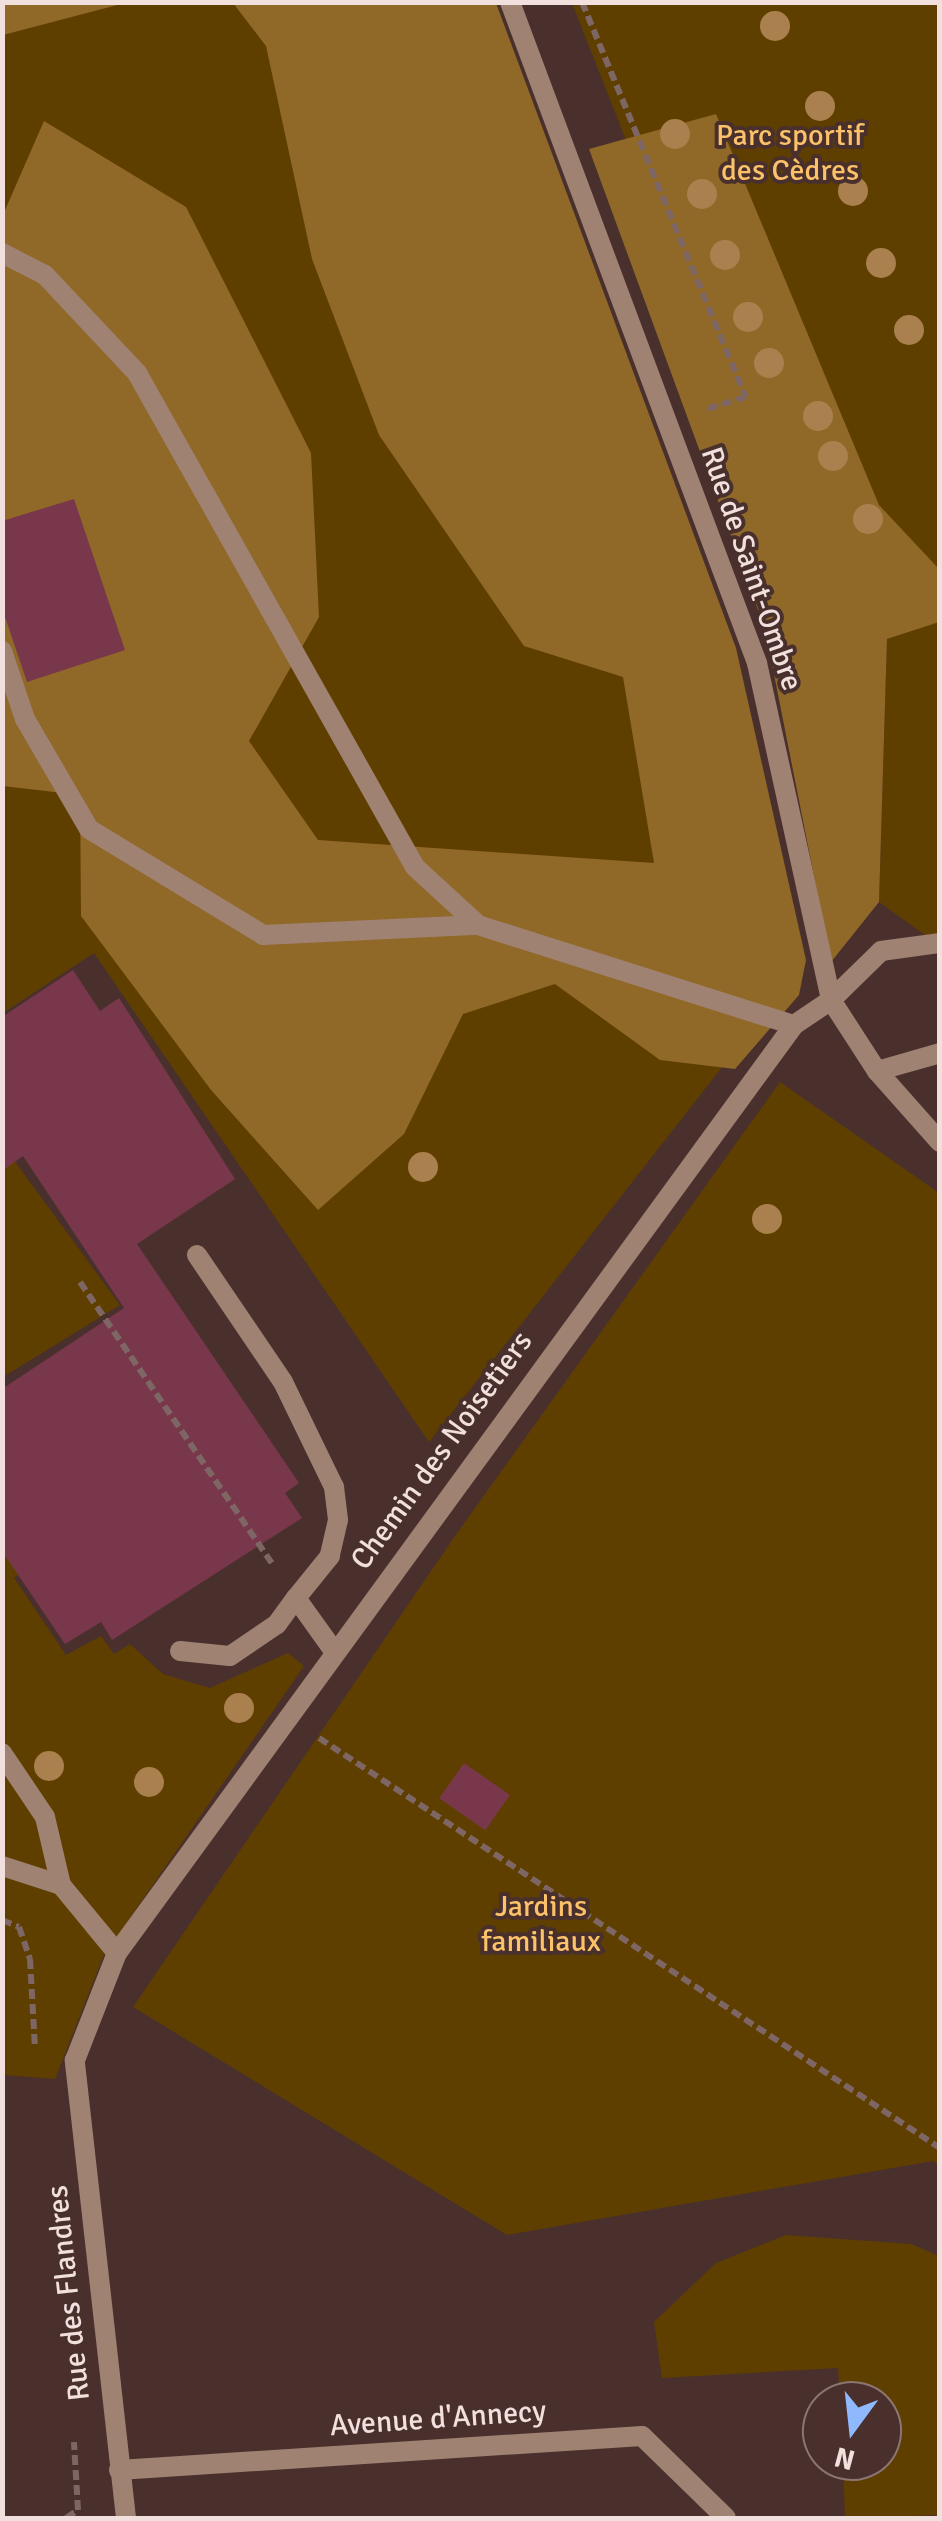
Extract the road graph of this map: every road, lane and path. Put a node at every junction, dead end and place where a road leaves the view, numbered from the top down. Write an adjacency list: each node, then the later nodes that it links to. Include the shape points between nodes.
1 (510, 2): 8 (street, Rue de Saint-Ombre, via 757,663)
2 (582, 2): 4 (path)
3 (2, 253): 6 (street, via 45,274 137,374 415,867)
4 (746, 397)
5 (2, 651): 6 (street, via 25,719 89,829 263,936)
6 (478, 924): 9 (street)
7 (940, 943): 8 (street, Chemin des Noisetiers, via 881,950)
8 (830, 1000): 9 (street, Chemin des Noisetiers); 11 (street, Rue de Saint-Ombre)
9 (794, 1025): 17 (street, Chemin des Noisetiers)
10 (940, 1053): 11 (street)
11 (877, 1071): 12 (street, Rue de Saint-Ombre)
12 (940, 1142)
13 (198, 1254): 15 (street, via 283,1382 334,1487 338,1520 330,1556)
14 (80, 1282): 15 (path)
15 (296, 1598): 16 (street, via 277,1624 230,1656); 17 (street)
16 (180, 1651)
17 (334, 1651): 18 (street, Chemin des Noisetiers)
18 (286, 1718): 23 (street, Chemin des Noisetiers); 26 (path)
19 (2, 1752): 21 (street, via 46,1817)
20 (2, 1866): 21 (street)
21 (61, 1885): 23 (street)
22 (2, 1920): 25 (path, via 19,1927 30,1960 30,2033 38,2060)
23 (117, 1954): 24 (street, Chemin des Noisetiers)
24 (75, 2060): 25 (street, Rue des Flandres)
25 (77, 2082): 27 (street, Rue des Flandres)
26 (940, 2148)
27 (120, 2470): 28 (street, Rue des Flandres); 29 (street, Avenue d'Annecy, via 642,2436)
28 (126, 2518)
29 (726, 2518)

